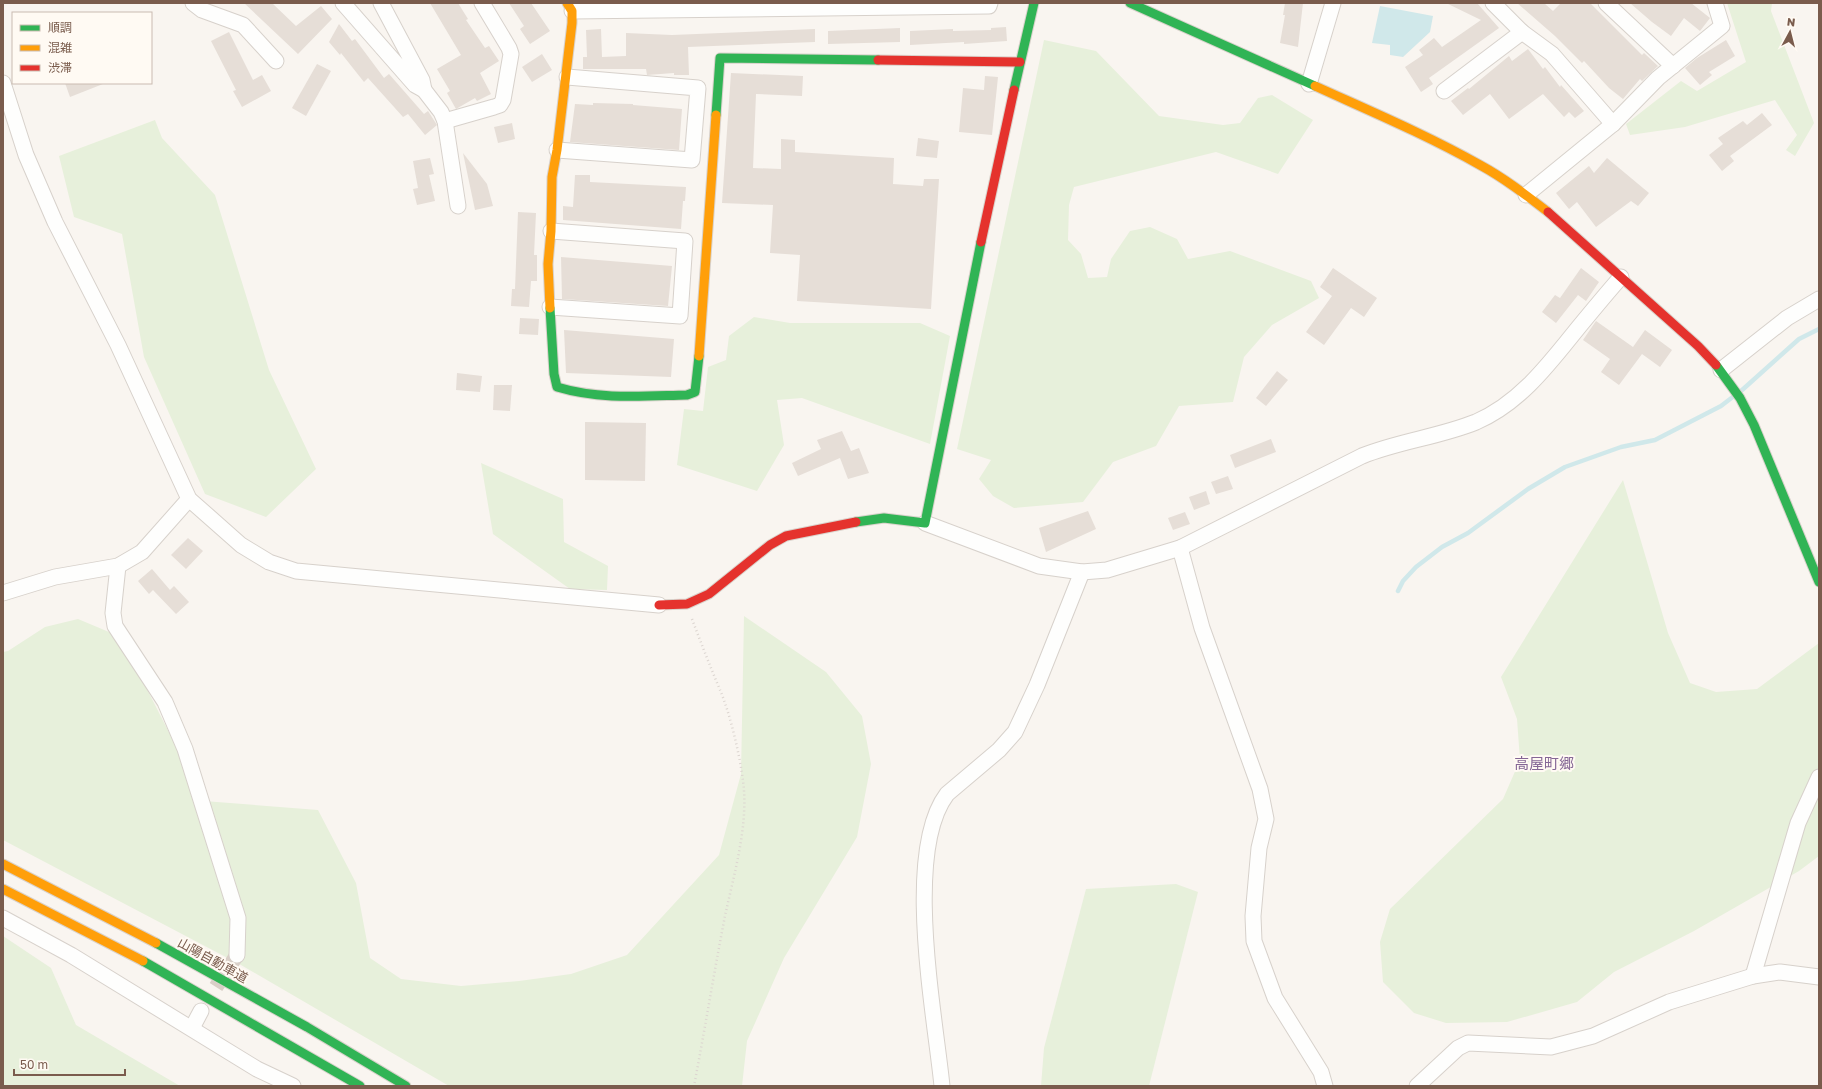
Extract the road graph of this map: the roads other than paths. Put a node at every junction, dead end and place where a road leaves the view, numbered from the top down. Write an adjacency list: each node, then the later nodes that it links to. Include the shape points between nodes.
1 (193, 3): 16 (street, via 202,10 243,25)
2 (342, 3): 22 (street, via 415,85)
3 (381, 3): 22 (street, via 422,80)
4 (482, 3): 24 (street, via 511,54 502,100 494,107)
5 (990, 3): 12 (street, via 989,6)
6 (1034, 3): 17 (main road)
7 (1333, 3): 21 (street)
8 (1493, 3): 15 (street)
9 (1606, 3): 18 (street)
10 (1715, 3): 18 (street, via 1722,26)
11 (1134, 4): 21 (main road)
12 (750, 5): 13 (street)
13 (700, 6): 14 (street)
14 (569, 7): 19 (main road)
15 (1522, 32): 23 (street); 25 (street, via 1552,54)
16 (276, 61)
17 (1020, 62): 32 (main road, via 720,58 695,392 687,396 609,397 575,393 557,387); 35 (main road)
18 (1673, 66): 25 (street)
19 (567, 77): 26 (main road); 26 (street, via 698,88 692,160)
20 (3, 83): 34 (street, via 26,155 55,222 118,345)
21 (1309, 84): 27 (main road, via 1399,124 1481,165)
22 (424, 90): 24 (street)
23 (1444, 91)
24 (445, 121): 28 (street)
25 (1613, 124): 27 (street)
26 (557, 150): 29 (main road, via 552,177)
27 (1526, 195): 30 (main road)
28 (458, 206)
29 (552, 231): 32 (main road, via 548,264); 32 (street, via 685,241 680,316)
30 (1621, 277): 33 (main road); 36 (street, via 1538,377 1509,402 1477,421 1442,434 1386,446 1362,456)
31 (1819, 299): 33 (street, via 1786,318)
32 (550, 307)
33 (1722, 370): 39 (main road, via 1754,425)
34 (190, 499): 37 (street, via 142,552); 41 (street, via 241,545 269,562 296,571)
35 (925, 523): 38 (street, via 1040,566); 41 (main road, via 884,518 786,536 709,594 687,604)
36 (1180, 548): 38 (street, via 1108,570); 55 (street, via 1202,628 1260,789 1266,819 1253,908 1254,941 1275,998 1321,1072)
37 (118, 566): 40 (street, via 55,577); 46 (street, via 113,613 115,626 165,702 185,749 238,918)
38 (1082, 572): 54 (street, via 1038,685 1015,732 999,750 947,794 940,803 929,837 924,882 928,965)
39 (1819, 582)
40 (3, 593)
41 (658, 605)
42 (1819, 777): 47 (street, via 1798,823)
43 (3, 864): 53 (main road, 山陽自動車道, via 292,1018)
44 (3, 889): 52 (main road, via 164,972)
45 (3, 918): 50 (street)
46 (237, 955)
47 (1753, 976): 48 (street, via 1780,972); 56 (street, via 1669,1002 1593,1036 1551,1047 1468,1043 1458,1048)
48 (1819, 977)
49 (200, 1011): 50 (street)
50 (192, 1028): 51 (street, via 257,1069)
51 (293, 1086)
52 (360, 1086)
53 (406, 1086)
54 (942, 1086)
55 (1325, 1086)
56 (1417, 1086)

